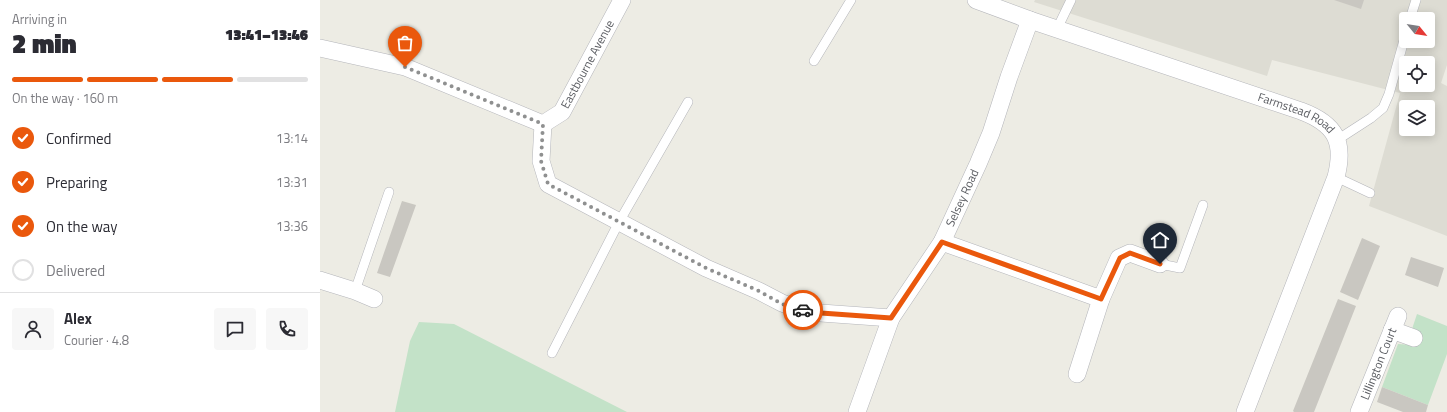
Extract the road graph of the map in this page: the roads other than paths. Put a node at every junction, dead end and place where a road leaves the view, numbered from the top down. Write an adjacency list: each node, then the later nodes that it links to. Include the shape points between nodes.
1 (622, 0): 13 (street, Eastbourne Avenue, via 562,112)
2 (851, 0): 11 (lane)
3 (976, 0): 7 (street, Farmstead Road)
4 (1071, 0): 8 (lane)
5 (1416, 0): 6 (lane)
6 (1412, 12)
7 (1030, 20): 8 (street, Farmstead Road); 20 (street, Selsey Road, via 991,133)
8 (1057, 29): 14 (street, Farmstead Road, via 1308,113 1330,129)
9 (320, 48): 13 (street, via 405,67)
10 (1402, 48): 14 (lane, via 1383,108)
11 (814, 61)
12 (688, 102): 19 (lane)
13 (543, 124): 19 (street, via 541,161 548,184)
14 (1337, 140): 15 (street, Farmstead Road, via 1340,156)
15 (1336, 177): 17 (lane); 31 (street, Farmstead Road)
16 (389, 192): 23 (lane)
17 (1370, 193)
18 (1203, 205): 21 (lane, via 1180,268)
19 (619, 222): 26 (street, via 782,304 807,312); 28 (lane)
20 (942, 242): 25 (street); 26 (street, Selsey Road)
21 (1160, 264): 25 (street, via 1130,253 1120,258)
22 (320, 280): 23 (street)
23 (355, 291): 24 (street)
24 (374, 299)
25 (1101, 299): 29 (street)
26 (891, 318): 30 (street, Selsey Road)
27 (1414, 338): 32 (street, Lillington Court, via 1395,323)
28 (552, 353)
29 (1077, 374)
30 (858, 412)
31 (1245, 412)
32 (1360, 412)

